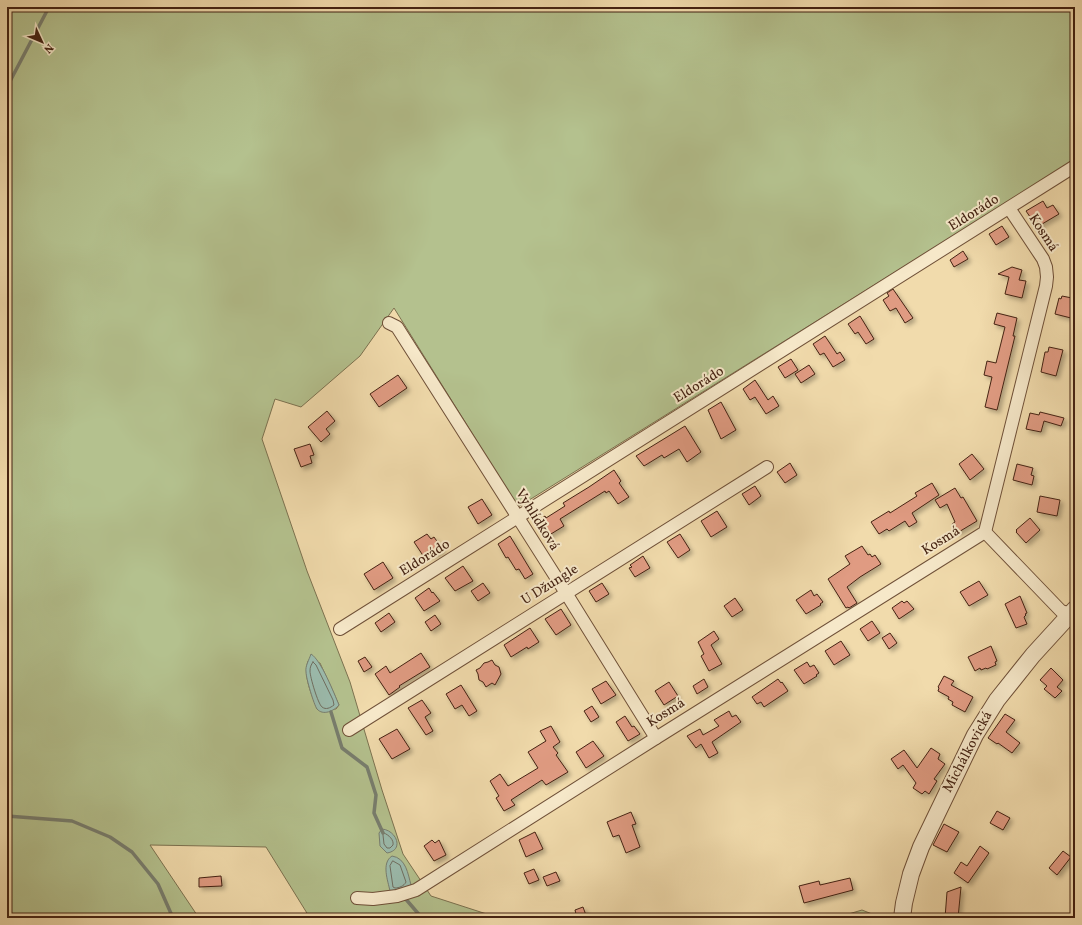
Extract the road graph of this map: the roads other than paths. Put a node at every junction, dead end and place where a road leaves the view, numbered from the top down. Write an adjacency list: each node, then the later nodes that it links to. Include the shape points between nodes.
1 (1075, 166): 2 (street, Eldorádo)
2 (1009, 208): 5 (street, Eldorádo); 6 (street, Kosmá, via 1043,259 1047,277)
3 (389, 323): 5 (street, Vyhlídková, via 397,327)
4 (767, 467): 7 (street, U Džungle)
5 (518, 517): 7 (street, Vyhlídková); 9 (street, Eldorádo)
6 (985, 532): 8 (street, via 1061,611); 11 (street, Kosmá)
7 (566, 593): 10 (street, U Džungle); 11 (street, Vyhlídková)
8 (1073, 612): 13 (street, Michálkovická, via 996,700 975,735 921,847 911,874)
9 (340, 629)
10 (349, 730)
11 (656, 738): 12 (street, Kosmá, via 416,890 397,896)
12 (357, 898)
13 (902, 918)

